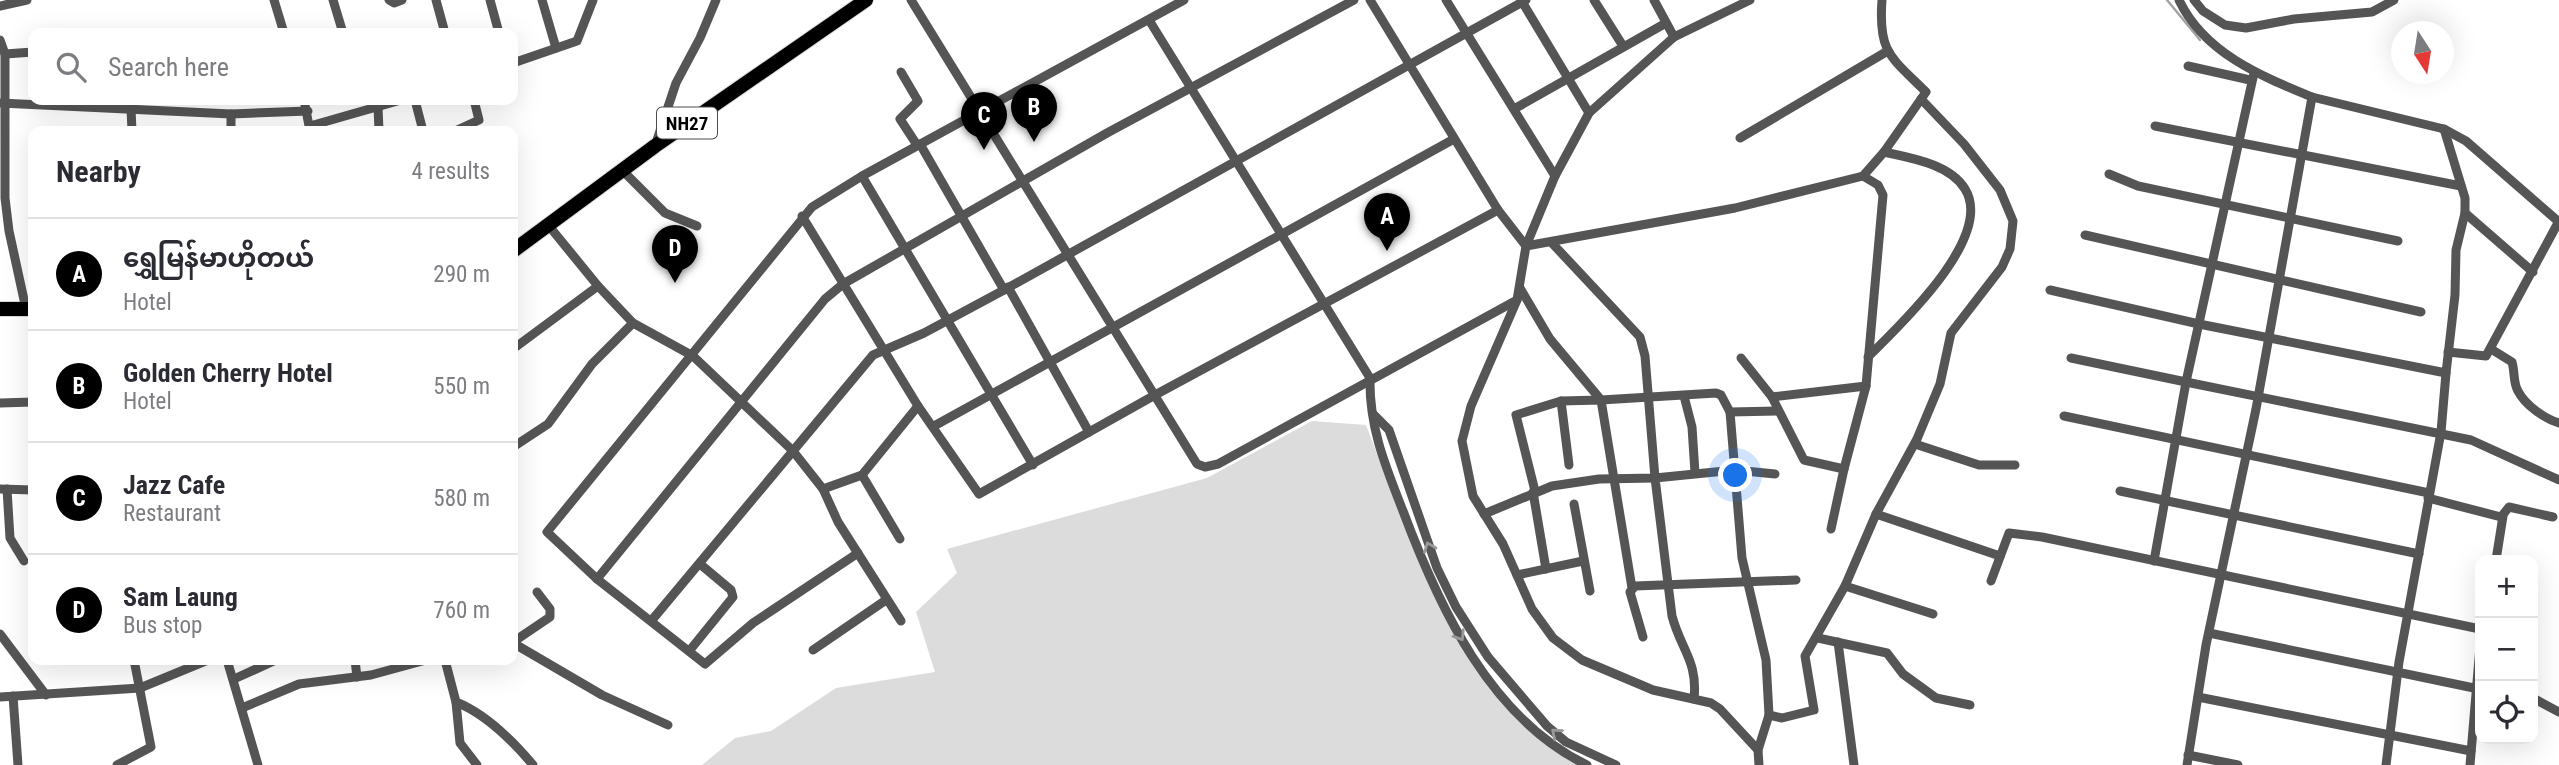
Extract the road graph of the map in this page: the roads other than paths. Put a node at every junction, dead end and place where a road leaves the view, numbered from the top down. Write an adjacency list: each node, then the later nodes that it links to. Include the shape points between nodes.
1 (27, 0): 25 (street)
2 (274, 0): 28 (street)
3 (333, 0): 29 (street)
4 (389, 0): 5 (street)
5 (402, 0)
6 (436, 0): 30 (street)
7 (490, 0): 31 (street)
8 (542, 0): 36 (street)
9 (593, 0): 36 (street, via 577,41)
10 (716, 0): 78 (street, via 676,82)
11 (866, 0): 78 (main road, NH27)
12 (911, 0): 62 (street)
13 (1184, 0): 26 (street)
14 (1354, 0): 46 (street)
15 (1370, 0): 41 (street)
16 (1446, 0): 32 (street)
17 (1594, 0): 35 (street)
18 (1654, 0): 27 (street)
19 (1750, 0): 33 (street)
20 (1882, 0): 38 (street, via 1880,29)
21 (2179, 0): 45 (street, via 2190,23)
22 (2194, 0): 23 (street, via 2225,25 2246,28 2372,12)
23 (2394, 0)
24 (1523, 1): 32 (street); 44 (street)
25 (0, 6)
26 (1149, 20): 46 (street); 62 (street)
27 (1665, 23): 33 (street); 35 (street)
28 (282, 28)
29 (341, 28)
30 (443, 28)
31 (498, 28)
32 (1467, 34): 41 (street); 59 (street)
33 (1674, 37): 63 (street)
34 (0, 40): 39 (street)
35 (1623, 46): 44 (street)
36 (556, 48): 40 (street)
37 (28, 52): 39 (street)
38 (1886, 52): 48 (street, via 1926,92); 74 (street)
39 (5, 54): 49 (street)
40 (518, 60)
41 (1409, 65): 75 (street); 81 (street)
42 (2188, 66): 45 (street)
43 (901, 72): 77 (street, via 918,101 900,119)
44 (1567, 77): 59 (street); 63 (street)
45 (2252, 77): 47 (street); 76 (street)
46 (1192, 89): 81 (street); 87 (street)
47 (2312, 97): 73 (street); 80 (street)
48 (1921, 99): 79 (street); 160 (street, via 2000,190 2013,221 2010,249 2002,267 1951,333 1940,384)
49 (3, 104): 50 (street); 116 (street, via 9,231)
50 (28, 105)
51 (29, 105): 58 (street)
52 (306, 105): 61 (street)
53 (365, 105): 60 (street)
54 (385, 105): 57 (street)
55 (416, 105): 70 (street)
56 (475, 105): 71 (street, via 479,120)
57 (378, 107): 60 (street); 69 (street)
58 (131, 109): 64 (street); 65 (street)
59 (1514, 109): 85 (street)
60 (367, 110): 68 (street)
61 (308, 111): 64 (street); 67 (street)
62 (979, 111): 77 (street); 87 (street)
63 (1589, 113): 85 (street)
64 (231, 114): 66 (street)
65 (132, 126)
66 (231, 126)
67 (310, 126)
68 (319, 126)
69 (379, 126)
70 (422, 126)
71 (466, 126)
72 (2155, 126): 76 (street)
73 (2444, 129): 88 (street); 95 (street, via 2466,141)
74 (1740, 138)
75 (1454, 139): 90 (street); 98 (street)
76 (2238, 143): 80 (street); 89 (street)
77 (918, 145): 84 (street); 93 (street)
78 (655, 146): 82 (main road, NH27)
79 (1884, 152): 86 (street); 130 (street, via 1921,160 1951,175 1965,189 1971,204 1968,229 1953,261)
80 (2301, 156): 88 (street); 94 (street)
81 (1237, 163): 98 (street); 105 (street)
82 (623, 172): 96 (main road, NH27); 97 (street, via 665,213)
83 (2109, 174): 89 (street, via 2138,186)
84 (862, 176): 92 (street); 103 (street)
85 (1555, 176): 102 (street)
86 (1863, 176): 101 (street, via 1735,208); 130 (street, via 1878,185 1883,195)
87 (1024, 181): 93 (street); 105 (street)
88 (2461, 186): 91 (street)
89 (2226, 205): 94 (street); 106 (street)
90 (1498, 210): 102 (street); 115 (street)
91 (2465, 213): 107 (street); 128 (street, via 2456,250)
92 (802, 216): 109 (street); 129 (street)
93 (962, 216): 103 (street); 112 (street)
94 (2290, 219): 100 (street); 108 (street)
95 (2559, 222): 107 (street)
96 (549, 226): 104 (main road, NH27); 110 (street)
97 (697, 226)
98 (1283, 235): 115 (street); 123 (street)
99 (2085, 235): 106 (street)
100 (2398, 241)
101 (1551, 242): 102 (street); 143 (street, via 1640,337)
102 (1526, 246): 111 (street)
103 (905, 247): 109 (street); 120 (street)
104 (518, 248)
105 (1068, 255): 112 (street); 123 (street)
106 (2213, 264): 108 (street); 122 (street)
107 (2533, 272): 126 (street)
108 (2279, 279): 119 (street); 124 (street)
109 (844, 284): 127 (street); 148 (street, via 825,299)
110 (598, 286): 121 (street); 125 (street)
111 (1519, 286): 114 (street); 144 (street, via 1550,339)
112 (1006, 288): 120 (street); 133 (street)
113 (2050, 290): 122 (street)
114 (1517, 300): 135 (street); 182 (street, via 1471,406 1462,442 1473,496)
115 (1325, 304): 135 (street); 139 (street)
116 (28, 305)
117 (0, 309): 118 (main road)
118 (28, 309)
119 (2421, 312)
120 (948, 319): 127 (street); 138 (street)
121 (633, 323): 129 (street); 159 (street, via 592,364 548,424)
122 (2199, 324): 124 (street); 136 (street)
123 (1113, 328): 133 (street); 139 (street)
124 (2269, 336): 134 (street); 142 (street)
125 (518, 345)
126 (2491, 349): 128 (street, via 2487,356); 154 (street, via 2512,362 2520,395 2545,418)
127 (885, 350): 149 (street); 161 (street, via 863,363)
128 (2448, 352): 134 (street)
129 (693, 356): 148 (street); 200 (street, via 547,530)
130 (1868, 357): 137 (street)
131 (1741, 358): 141 (street)
132 (2071, 358): 136 (street)
133 (1051, 362): 138 (street); 156 (street)
134 (2446, 373): 157 (street)
135 (1370, 378): 139 (street, via 1218,464 1205,467 1197,464); 152 (street)
136 (2186, 382): 142 (street); 158 (street)
137 (1866, 386): 141 (street); 166 (street)
138 (992, 395): 155 (street); 163 (street)
139 (1155, 395): 156 (street)
140 (1684, 396): 143 (street); 151 (street, via 1719,393); 168 (street, via 1692,427)
141 (1772, 397): 150 (street)
142 (2258, 397): 157 (street); 162 (street)
143 (1650, 398): 144 (street); 171 (street)
144 (1601, 400): 145 (street); 172 (street)
145 (1561, 401): 164 (street); 178 (street, via 1516,415)
146 (28, 402): 147 (street)
147 (0, 403)
148 (742, 403): 161 (street); 200 (street)
149 (918, 406): 155 (street); 170 (street)
150 (1777, 411): 151 (street); 166 (street, via 1804,460)
151 (1730, 412): 167 (street)
152 (1373, 414): 259 (street, one-way to 259, via 1374,435 1446,613 1522,721 1558,751); 260 (street, one-way to 152, via 1566,742 1547,726 1488,657 1446,588 1389,430)
153 (2064, 416): 158 (street)
154 (2559, 424)
155 (934, 426): 163 (street, via 979,494)
156 (1089, 432): 163 (street)
157 (2441, 432): 173 (street, via 2471,440); 179 (street)
158 (2177, 441): 162 (street); 180 (street)
159 (518, 444)
160 (1915, 444): 165 (street, via 1979,465); 183 (street)
161 (793, 451): 175 (street); 196 (street)
162 (2246, 456): 179 (street); 184 (street)
163 (1032, 465)
164 (1569, 465)
165 (2015, 466)
166 (1844, 469): 187 (street)
167 (1735, 470): 168 (street); 169 (street); 203 (street)
168 (1695, 473): 171 (street)
169 (1775, 474)
170 (862, 475): 175 (street); 188 (street)
171 (1655, 478): 172 (street); 204 (street)
172 (1615, 480): 178 (street); 206 (street)
173 (2559, 480)
174 (3, 489): 176 (street); 193 (street, via 10,538)
175 (823, 489): 189 (street)
176 (28, 490)
177 (2120, 491): 180 (street)
178 (1534, 492): 182 (street); 197 (street)
179 (2428, 495): 185 (street); 190 (street)
180 (2166, 502): 184 (street); 195 (street)
181 (1574, 504): 194 (street)
182 (1484, 514): 198 (street)
183 (1876, 514): 192 (street); 205 (street)
184 (2233, 516): 190 (street); 199 (street)
185 (2503, 516): 186 (street, via 2509,507); 191 (street)
186 (2553, 517)
187 (1831, 529)
188 (900, 539)
189 (858, 553): 209 (street); 222 (street, via 753,623 705,664)
190 (2419, 554): 211 (street)
191 (2497, 555)
192 (2000, 556): 195 (street, via 2009,533); 202 (street)
193 (24, 561)
194 (1583, 561): 197 (street); 207 (street)
195 (2154, 561): 199 (street)
196 (700, 564): 212 (street); 222 (street, via 731,590 733,597)
197 (1546, 569): 198 (street)
198 (1517, 575): 241 (street, via 1532,609 1553,638 1582,660 1653,690)
199 (2222, 575): 211 (street); 216 (street)
200 (597, 579): 212 (street)
201 (1796, 580): 203 (street)
202 (1991, 581)
203 (1748, 583): 204 (street); 247 (street, via 1766,660)
204 (1667, 585): 206 (street); 241 (street, via 1677,635 1696,672)
205 (1845, 586): 210 (street); 218 (street)
206 (1632, 588): 217 (street)
207 (1590, 591)
208 (537, 592): 219 (street, via 550,609 550,618)
209 (886, 600): 213 (street); 223 (street)
210 (1933, 614)
211 (2408, 614): 214 (street); 231 (street)
212 (652, 620): 222 (street)
213 (901, 621)
214 (2475, 628)
215 (0, 634): 237 (street)
216 (2209, 634): 231 (street); 239 (street)
217 (1643, 637)
218 (1818, 638): 220 (street); 247 (street, via 1805,656 1813,712 1783,718)
219 (518, 640)
220 (1838, 642): 244 (street, via 1887,653 1903,674 1936,698); 262 (street)
221 (518, 646): 248 (street, via 602,695)
222 (690, 650)
223 (813, 650)
224 (135, 665): 235 (street)
225 (196, 665): 235 (street)
226 (229, 665): 233 (street)
227 (264, 665): 233 (street)
228 (356, 665): 232 (street)
229 (406, 665): 232 (street)
230 (446, 665): 243 (street)
231 (2397, 674): 236 (street); 249 (street)
232 (357, 677): 245 (street, via 299,684)
233 (234, 678): 245 (street)
234 (2476, 681): 236 (street)
235 (140, 688): 237 (street); 253 (street, via 151,747)
236 (2474, 688): 251 (street)
237 (46, 695): 238 (street)
238 (13, 696): 240 (street); 254 (street)
239 (2198, 696): 249 (street); 252 (street)
240 (0, 697)
241 (1693, 699): 250 (street, via 1720,709)
242 (2538, 701): 246 (street)
243 (456, 702): 257 (street, via 460,743); 258 (street, via 496,727)
244 (1970, 705)
245 (242, 708): 256 (street)
246 (2559, 712)
247 (1769, 715): 250 (street)
248 (668, 725)
249 (2390, 735): 251 (street); 264 (street)
250 (1758, 750): 261 (street)
251 (2470, 751): 265 (street)
252 (2187, 760): 263 (street)
253 (132, 762): 255 (street)
254 (18, 765)
255 (117, 765)
256 (258, 765)
257 (477, 765)
258 (533, 765)
259 (1587, 765)
260 (1616, 765)
261 (1759, 765)
262 (1854, 765)
263 (2238, 765)
264 (2386, 765)
265 (2470, 765)

